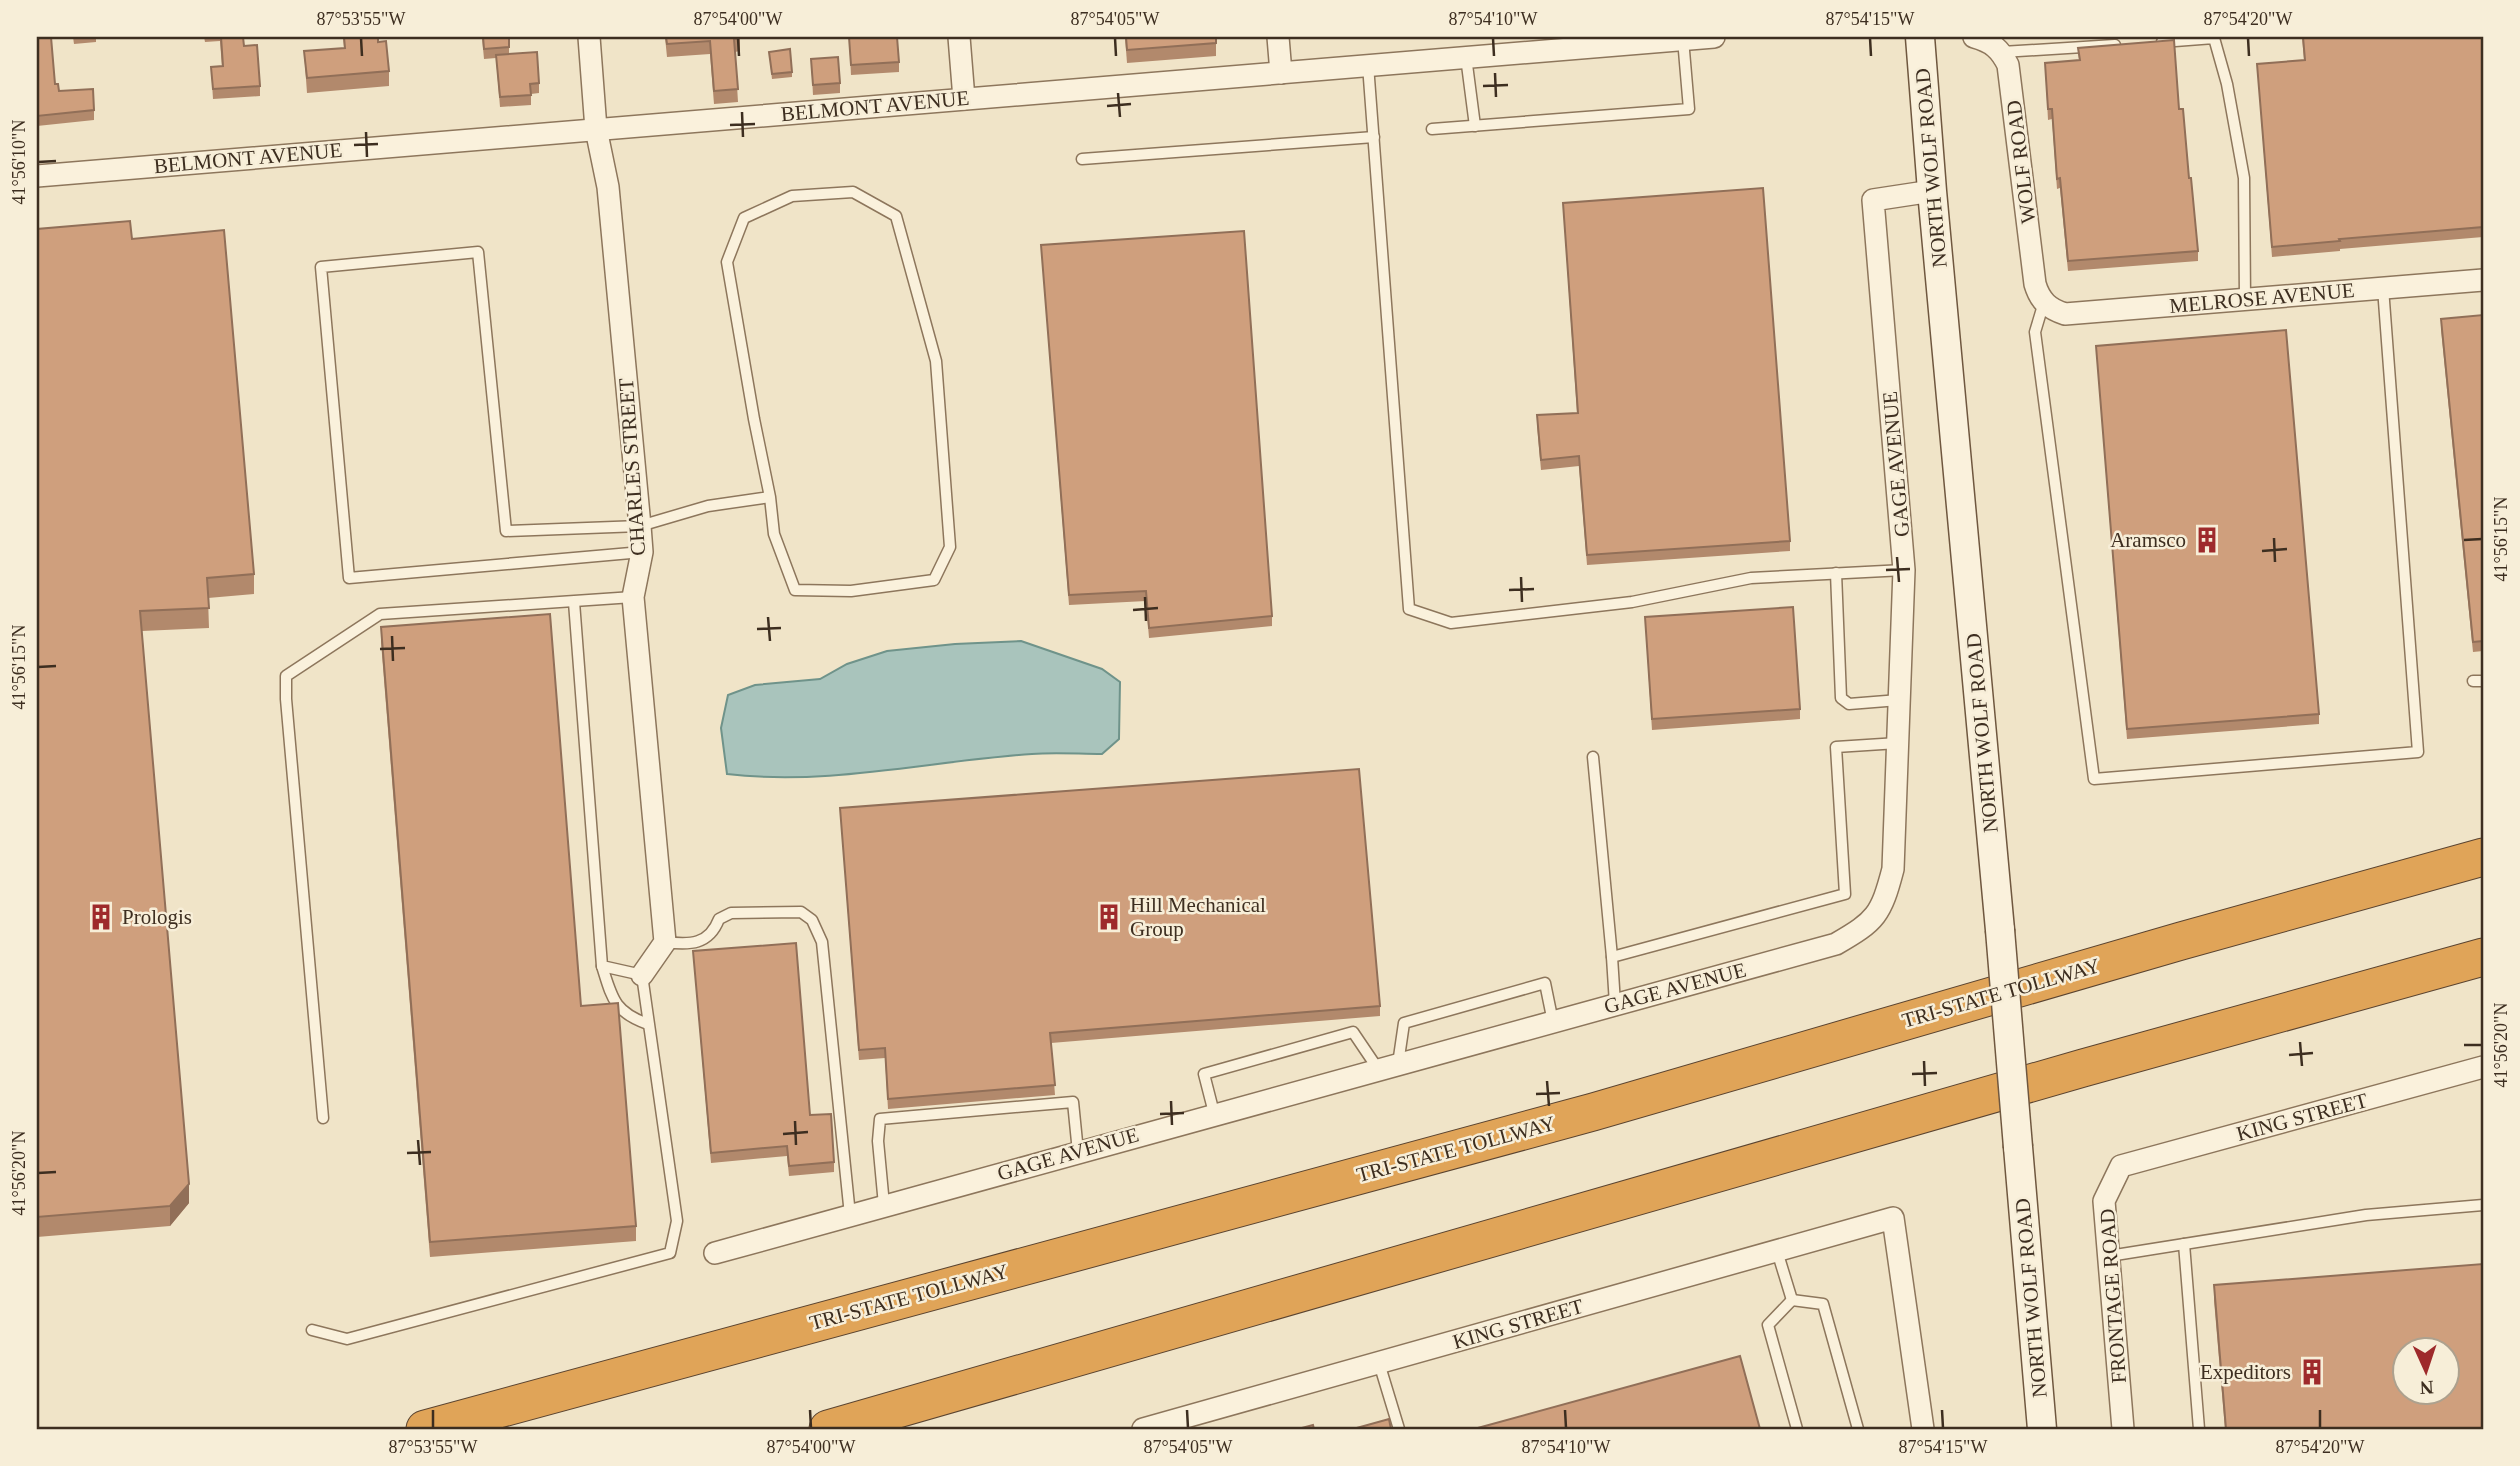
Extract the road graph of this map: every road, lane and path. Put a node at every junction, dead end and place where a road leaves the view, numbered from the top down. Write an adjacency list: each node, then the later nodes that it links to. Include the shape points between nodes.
1 (589, 37): 18 (street, CHARLES STREET)
2 (959, 37): 15 (street)
3 (1278, 37): 14 (street)
4 (1714, 37): 7 (street, BELMONT AVENUE)
5 (1920, 37): 22 (main road, NORTH WOLF ROAD)
6 (1974, 37): 11 (street)
7 (1683, 39): 8 (street, BELMONT AVENUE); 16 (lane, via 1689,109)
8 (1589, 42): 12 (street, BELMONT AVENUE)
9 (2147, 43): 25 (lane, via 2214,38 2244,178)
10 (2121, 45): 11 (lane)
11 (2001, 52): 26 (street, WOLF ROAD, via 2012,88 2035,284)
12 (1466, 57): 13 (street, BELMONT AVENUE); 16 (lane)
13 (1368, 65): 14 (street, BELMONT AVENUE); 19 (lane)
14 (1281, 73): 15 (street, BELMONT AVENUE)
15 (964, 99): 18 (street, BELMONT AVENUE)
16 (1475, 126): 17 (lane)
17 (1432, 129)
18 (596, 130): 21 (street, BELMONT AVENUE); 28 (street, CHARLES STREET, via 608,187)
19 (1374, 137): 20 (lane); 31 (lane, via 1409,609 1451,623 1632,602 1751,578)
20 (1082, 159)
21 (37, 176)
22 (1932, 191): 30 (street, GAGE AVENUE, via 1873,200); 70 (main road, NORTH WOLF ROAD, bridge)
23 (2483, 280): 24 (street, MELROSE AVENUE)
24 (2383, 288): 25 (street, MELROSE AVENUE); 26 (lane, via 2417,752 2094,779 2035,332)
25 (2245, 299): 26 (street, MELROSE AVENUE, via 2065,314)
26 (2044, 302)
27 (771, 497): 27 (lane, via 727,262 744,218 792,196 853,192 896,216 936,361 950,547 934,580 851,591 795,590 774,534); 28 (lane, via 708,506)
28 (640, 526): 29 (street, CHARLES STREET); 29 (lane, via 506,531 478,252 321,267 349,578)
29 (642, 552): 32 (street, CHARLES STREET)
30 (1904, 570): 31 (lane); 34 (street, GAGE AVENUE)
31 (1836, 573): 34 (lane, via 1841,698 1849,704)
32 (633, 597): 33 (lane); 38 (street, CHARLES STREET)
33 (574, 602): 41 (lane); 49 (lane, via 380,614 286,676)
34 (1899, 700): 35 (street, GAGE AVENUE)
35 (1898, 743): 39 (lane, via 1836,747 1844,894); 43 (street, GAGE AVENUE, via 1893,869 1885,899 1868,926 1836,944)
36 (1593, 757): 39 (lane)
37 (2483, 857): 63 (highway, TRI-STATE TOLLWAY, via 1580,1115)
38 (665, 943): 42 (street); 54 (lane, via 702,939 712,934 719,919 731,913 801,912 812,920 822,942)
39 (1612, 957): 43 (lane)
40 (2483, 957): 64 (highway)
41 (602, 966): 42 (lane); 45 (lane, via 619,1010)
42 (642, 975): 45 (lane)
43 (1615, 1004): 44 (street, GAGE AVENUE)
44 (1553, 1021): 46 (street, GAGE AVENUE); 46 (lane, via 1545,983 1404,1023)
45 (648, 1024): 60 (lane, via 677,1221 670,1253 347,1339)
46 (1388, 1067): 48 (street, GAGE AVENUE); 48 (lane, via 1353,1032 1204,1074)
47 (2483, 1067): 51 (street, KING STREET)
48 (1214, 1114): 50 (street, GAGE AVENUE)
49 (323, 1118)
50 (1078, 1152): 52 (street, GAGE AVENUE); 52 (lane, via 1073,1102 880,1119)
51 (2121, 1166): 58 (street, FRONTAGE ROAD, via 2104,1201)
52 (884, 1205): 54 (street, GAGE AVENUE)
53 (2483, 1205): 55 (lane, via 2366,1215)
54 (850, 1215): 57 (street, GAGE AVENUE)
55 (2184, 1244): 58 (lane); 72 (lane)
56 (1777, 1251): 59 (lane); 61 (street, KING STREET); 69 (street, KING STREET, via 1893,1218)
57 (715, 1252)
58 (2109, 1256): 71 (street, FRONTAGE ROAD)
59 (1792, 1300): 67 (lane, via 1768,1325); 68 (lane, via 1823,1304)
60 (312, 1330)
61 (1379, 1363): 62 (street, KING STREET); 66 (lane)
62 (1165, 1426): 65 (street, KING STREET)
63 (425, 1429)
64 (828, 1429)
65 (1143, 1429)
66 (1399, 1429)
67 (1797, 1429)
68 (1858, 1429)
69 (1923, 1429)
70 (2042, 1429)
71 (2123, 1429)
72 (2199, 1429)

